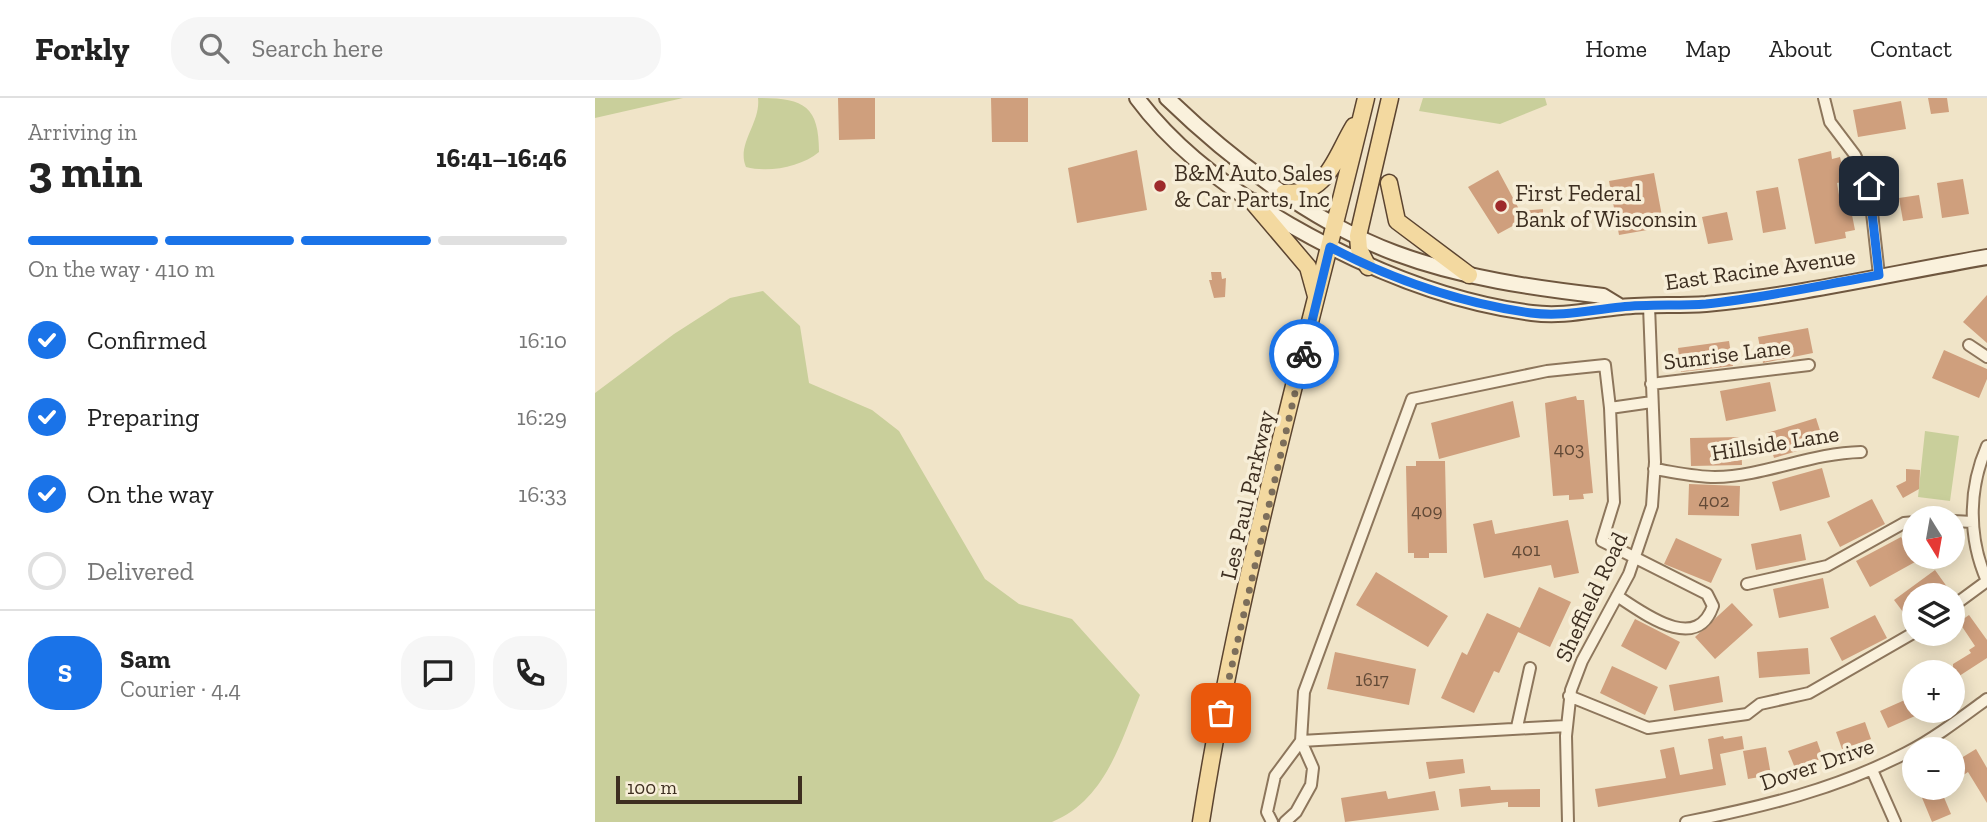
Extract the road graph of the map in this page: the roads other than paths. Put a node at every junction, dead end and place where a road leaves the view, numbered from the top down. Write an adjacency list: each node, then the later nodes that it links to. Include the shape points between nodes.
1 (1137, 98): 8 (main road, East Racine Avenue, via 1188,152)
2 (1167, 98): 7 (main road, East Racine Avenue, via 1208,138)
3 (1390, 98): 10 (main road)
4 (1824, 98): 16 (street, via 1830,122 1855,155 1869,186)
5 (1365, 105): 7 (main road, via 1318,186 1301,194); 9 (main road, Les Paul Parkway)
6 (1389, 183): 15 (main road, via 1397,221)
7 (1283, 192): 9 (main road, East Racine Avenue)
8 (1252, 201): 11 (main road, East Racine Avenue); 17 (main road, via 1308,267)
9 (1336, 223): 10 (main road, East Racine Avenue); 11 (main road, Les Paul Parkway); 12 (main road, via 1348,239)
10 (1358, 236): 14 (main road); 15 (main road, East Racine Avenue)
11 (1330, 247): 12 (main road, East Racine Avenue); 17 (main road, Les Paul Parkway)
12 (1349, 257): 14 (main road, East Racine Avenue)
13 (1987, 257): 16 (main road, East Racine Avenue)
14 (1368, 267): 19 (main road, East Racine Avenue, via 1478,303 1533,313 1579,315)
15 (1469, 275): 19 (main road, East Racine Avenue, via 1603,296)
16 (1879, 275): 18 (main road, East Racine Avenue, via 1707,304)
17 (1316, 303): 45 (main road, Les Paul Parkway, via 1265,513)
18 (1649, 306): 19 (main road, East Racine Avenue); 23 (street, Sheffield Road)
19 (1621, 307)
20 (1969, 345): 21 (street)
21 (1987, 358)
22 (1809, 365): 23 (street, Sunrise Lane)
23 (1651, 384): 24 (street, Sheffield Road)
24 (1652, 402): 25 (street); 28 (street, Sheffield Road)
25 (1610, 408): 32 (street, via 1614,502 1602,541); 43 (street, via 1605,365 1412,399 1304,692)
26 (1987, 446): 30 (street, via 1975,481)
27 (1861, 452): 28 (street, Hillside Lane, via 1714,477)
28 (1654, 469): 32 (street, Sheffield Road, via 1649,520)
29 (1965, 522): 30 (street)
30 (1973, 522): 33 (street, via 1976,551)
31 (1902, 524): 34 (street, via 1827,566)
32 (1635, 559): 35 (street, Sheffield Road); 35 (street, via 1707,594 1713,606 1710,613 1693,626 1674,629)
33 (1987, 581): 36 (street)
34 (1747, 584)
35 (1617, 596): 39 (street, Sheffield Road)
36 (1965, 597)
37 (1902, 639): 39 (street, via 1809,693 1760,704 1747,715 1648,728)
38 (1530, 668): 42 (street)
39 (1569, 696): 41 (street, Sheffield Road)
40 (1987, 699): 44 (street, Dover Drive, via 1934,737)
41 (1566, 726): 42 (street); 48 (street, Sheffield Road)
42 (1517, 727): 43 (street)
43 (1301, 741): 46 (street, via 1275,776 1267,813); 47 (street, via 1313,768 1311,785)
44 (1872, 770): 49 (street, Dover Drive, via 1770,804); 50 (street)
45 (1201, 822)
46 (1272, 822)
47 (1285, 822)
48 (1568, 822)
49 (1686, 822)
50 (1895, 822)

